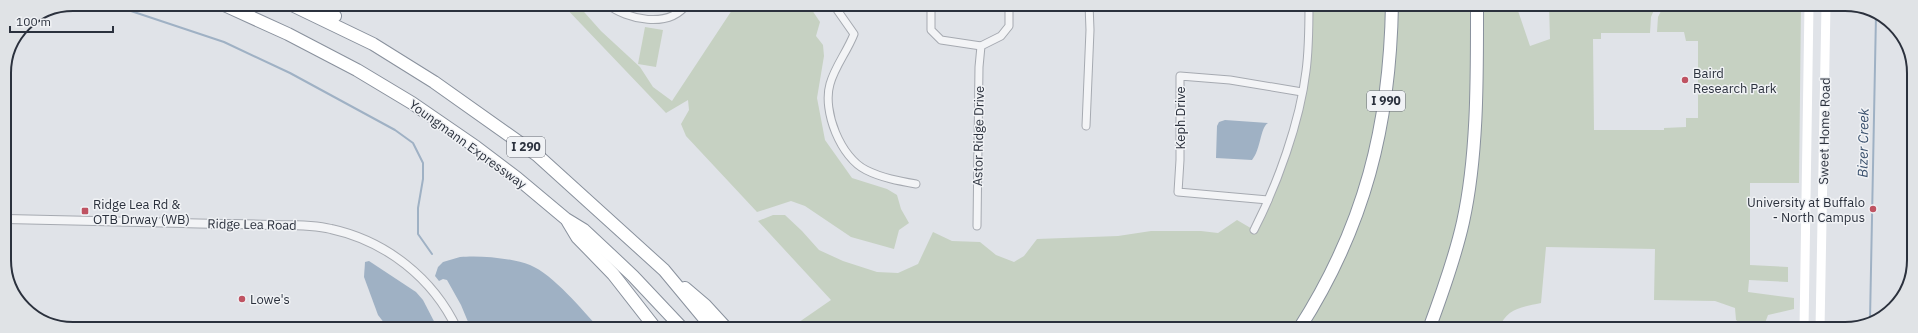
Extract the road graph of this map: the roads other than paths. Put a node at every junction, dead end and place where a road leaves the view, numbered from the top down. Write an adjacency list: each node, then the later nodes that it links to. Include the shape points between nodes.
1 (237, 11): 22 (highway, Youngmann Expressway / I 290, via 311,46 406,100 497,162)
2 (305, 11): 15 (highway, I 290)
3 (324, 11): 15 (highway, via 354,28)
4 (615, 11): 5 (street, via 644,20 668,17)
5 (679, 11)
6 (838, 11): 19 (street, via 854,34 829,86 829,112 835,131 849,156 865,170 890,179)
7 (931, 11): 16 (street, via 931,30 942,40)
8 (1009, 11): 16 (street, via 1009,26 1000,36)
9 (1089, 11): 18 (street)
10 (1309, 11): 17 (street)
11 (1392, 11): 31 (highway, I 990, via 1387,90 1372,167 1359,209 1340,255)
12 (1477, 11): 32 (highway, via 1477,73 1470,178 1463,222 1443,294)
13 (1809, 11): 33 (main road, Sweet Home Road)
14 (1826, 11): 34 (main road, Sweet Home Road)
15 (373, 44): 25 (highway, I 290, via 434,82 537,154)
16 (982, 46): 23 (street, Astor Ridge Drive, via 979,67)
17 (1302, 92): 20 (street, via 1288,145); 20 (street, Keph Drive, via 1230,80 1180,76 1178,192)
18 (1086, 126)
19 (916, 184)
20 (1268, 200): 24 (street)
21 (11, 219): 26 (street, Ridge Lea Road, via 262,224 331,228 373,244 402,261 431,288)
22 (566, 219): 27 (highway, via 577,237 613,274); 28 (highway, Youngmann Expressway / I 290, via 597,241)
23 (978, 226)
24 (1254, 230)
25 (664, 270): 29 (highway, I 290); 30 (highway)
26 (454, 322)
27 (651, 322)
28 (676, 322)
29 (707, 322)
30 (721, 322)
31 (1303, 322)
32 (1432, 322)
33 (1804, 322)
34 (1820, 322)

